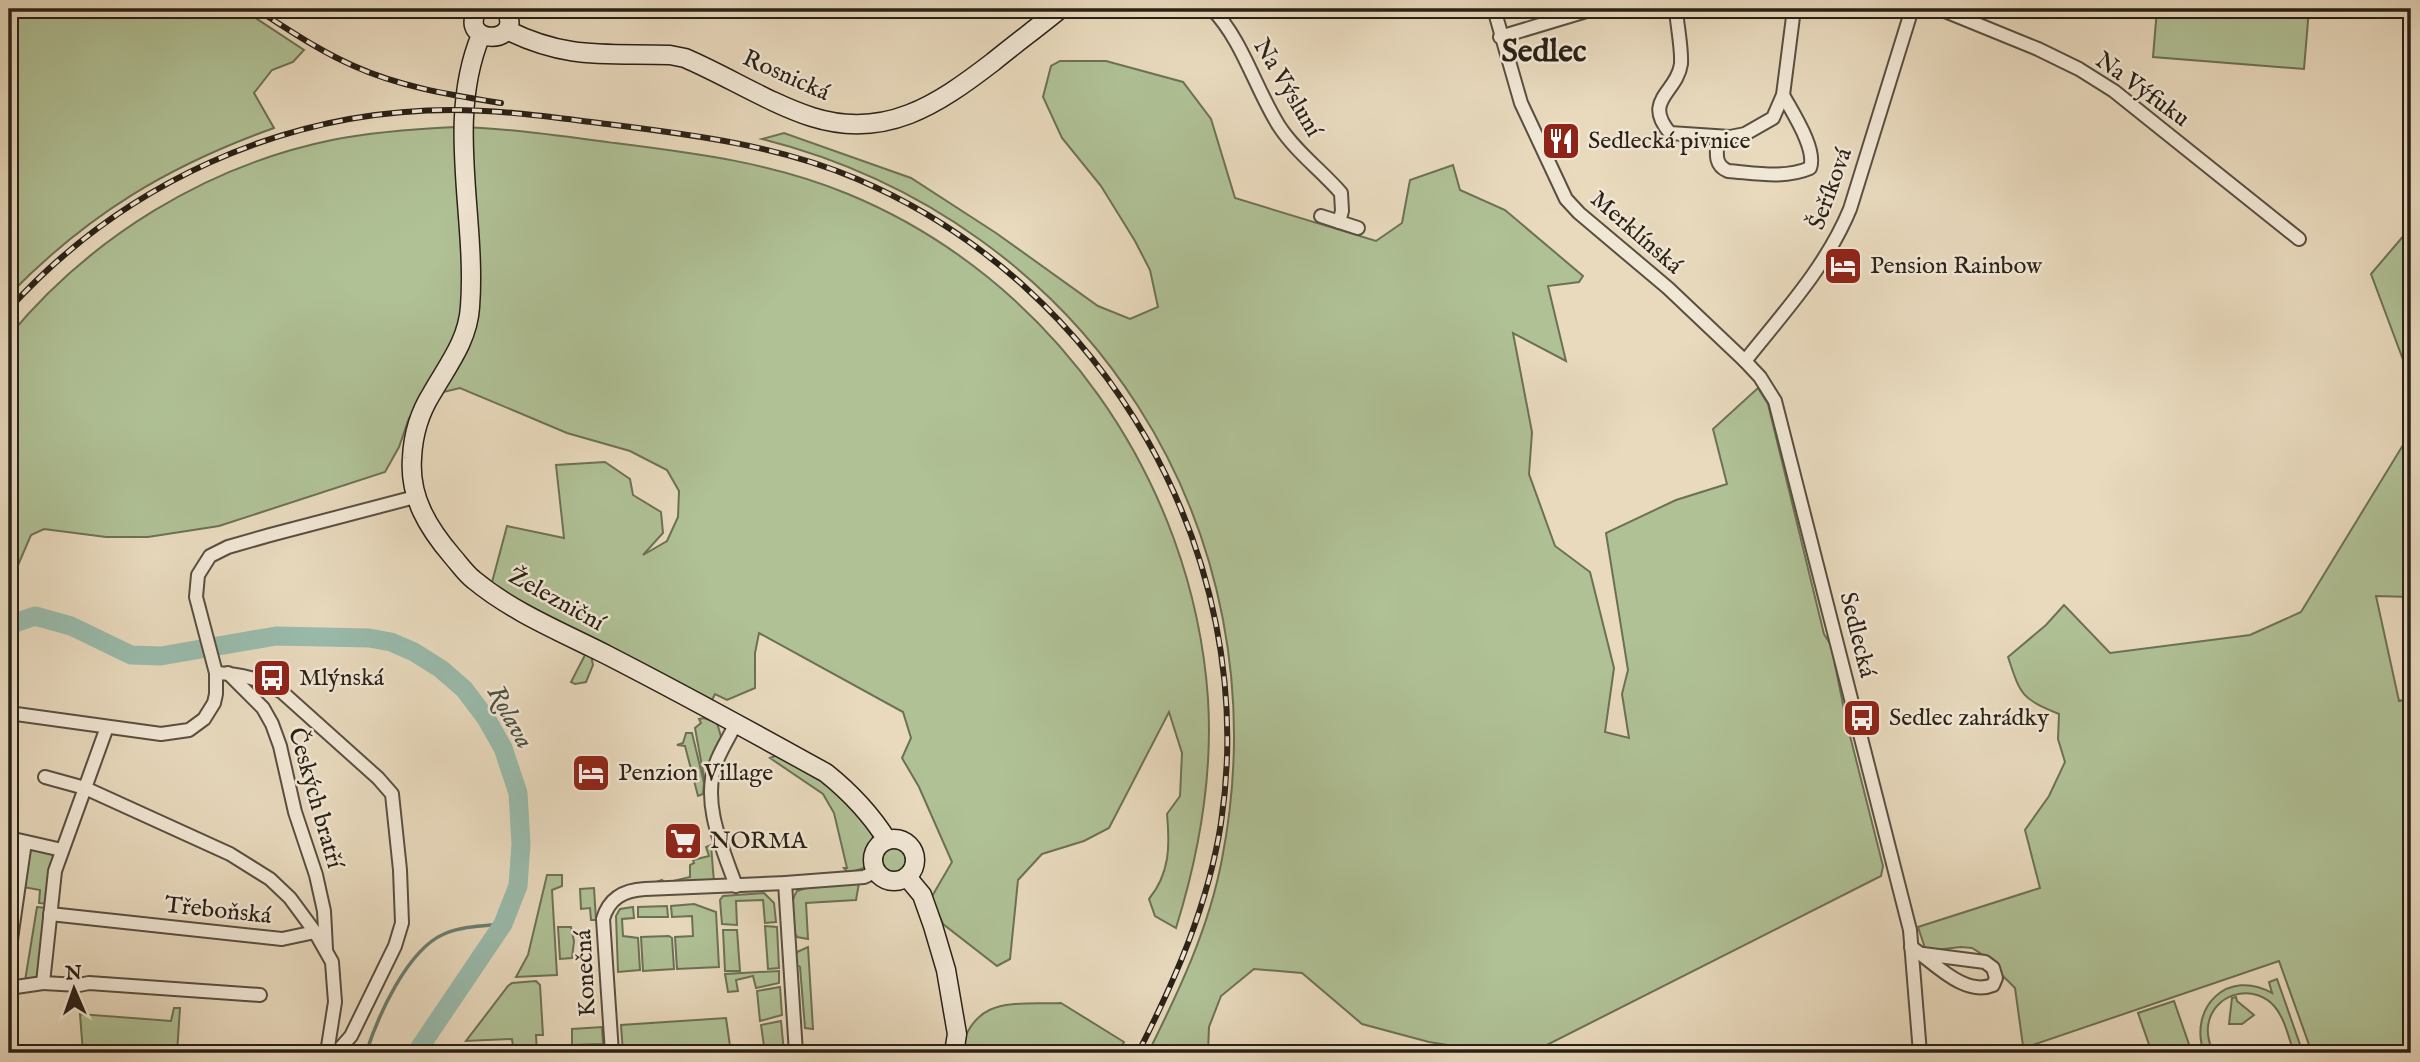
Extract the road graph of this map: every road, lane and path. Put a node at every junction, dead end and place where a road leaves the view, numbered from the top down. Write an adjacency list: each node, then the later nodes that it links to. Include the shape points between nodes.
1 (505, 9): 13 (street, via 510,21)
2 (1060, 9): 13 (street, Rosnická, via 940,100 914,114 866,124 813,118 685,58 577,53 532,42)
3 (1212, 9): 19 (street, Na Výsluní, via 1287,136 1341,193)
4 (1494, 9): 15 (street, Merklínská)
5 (1593, 9): 15 (street)
6 (1676, 9): 17 (street, via 1681,66 1660,103 1659,116 1670,133)
7 (1794, 9): 16 (street)
8 (1912, 9): 22 (street, Šeříková, via 1839,235 1820,267)
9 (1940, 9): 21 (street, Na Výfuku, via 2038,48 2114,91)
10 (2409, 9): 12 (street)
11 (473, 10): 14 (street, via 475,28)
12 (2411, 18)
13 (507, 30): 14 (street, via 495,38)
14 (481, 35): 23 (street, Železniční, via 463,108 473,277 469,320 455,357 418,422 412,458)
15 (1500, 37): 22 (street, Merklínská, via 1521,103 1566,199)
16 (1783, 94): 17 (street, via 1773,118 1745,134); 17 (street, via 1810,149 1810,168 1784,174 1728,171 1717,161)
17 (1718, 137)
18 (1321, 216): 19 (street)
19 (1339, 222): 20 (street)
20 (1358, 228)
21 (2299, 239)
22 (1745, 361): 41 (street, Sedlecká, via 1775,401)
23 (415, 497): 24 (street, via 228,547 210,556 198,575 196,597 205,637); 26 (street, Železniční, via 443,545 472,579 510,607)
24 (219, 669): 27 (street, via 214,703 204,719 189,730 160,734); 42 (street, Českých bratří, via 264,708 280,746 316,875); 49 (street, via 257,679 282,692 392,794 402,923 351,1036)
25 (9, 713): 27 (street)
26 (736, 723): 31 (street, Železniční, via 826,773 851,793); 37 (street, via 717,761 712,783 718,835)
27 (107, 727): 29 (street)
28 (46, 777): 29 (street, Třeboňská)
29 (85, 788): 33 (street); 40 (street, Třeboňská, via 230,854 270,878)
30 (9, 838): 32 (street)
31 (887, 840): 34 (street, via 874,854); 35 (street, via 904,841 912,849 915,865)
32 (25, 842): 33 (street); 39 (street)
33 (62, 850): 38 (street)
34 (877, 871): 35 (street, via 890,880); 36 (street, Konečná, via 864,877)
35 (906, 877): 52 (street, via 922,895 946,970 957,1034)
36 (785, 883): 37 (street, Konečná); 51 (street)
37 (736, 886): 50 (street, Konečná, via 632,890 611,902 603,919)
38 (50, 914): 40 (street, Třeboňská, via 282,939); 45 (street)
39 (11, 932): 44 (street)
40 (315, 932): 42 (street, Českých bratří)
41 (1911, 947): 43 (street); 53 (street, Sedlecká)
42 (326, 950): 48 (street, Českých bratří, via 334,974 335,1002)
43 (1923, 954): 43 (street, via 1966,986 1984,988 1996,978 1985,962)
44 (9, 957)
45 (43, 983): 46 (street); 47 (street)
46 (9, 988)
47 (260, 995)
48 (327, 1053)
49 (336, 1053)
50 (612, 1053)
51 (796, 1053)
52 (954, 1053)
53 (1920, 1053)

